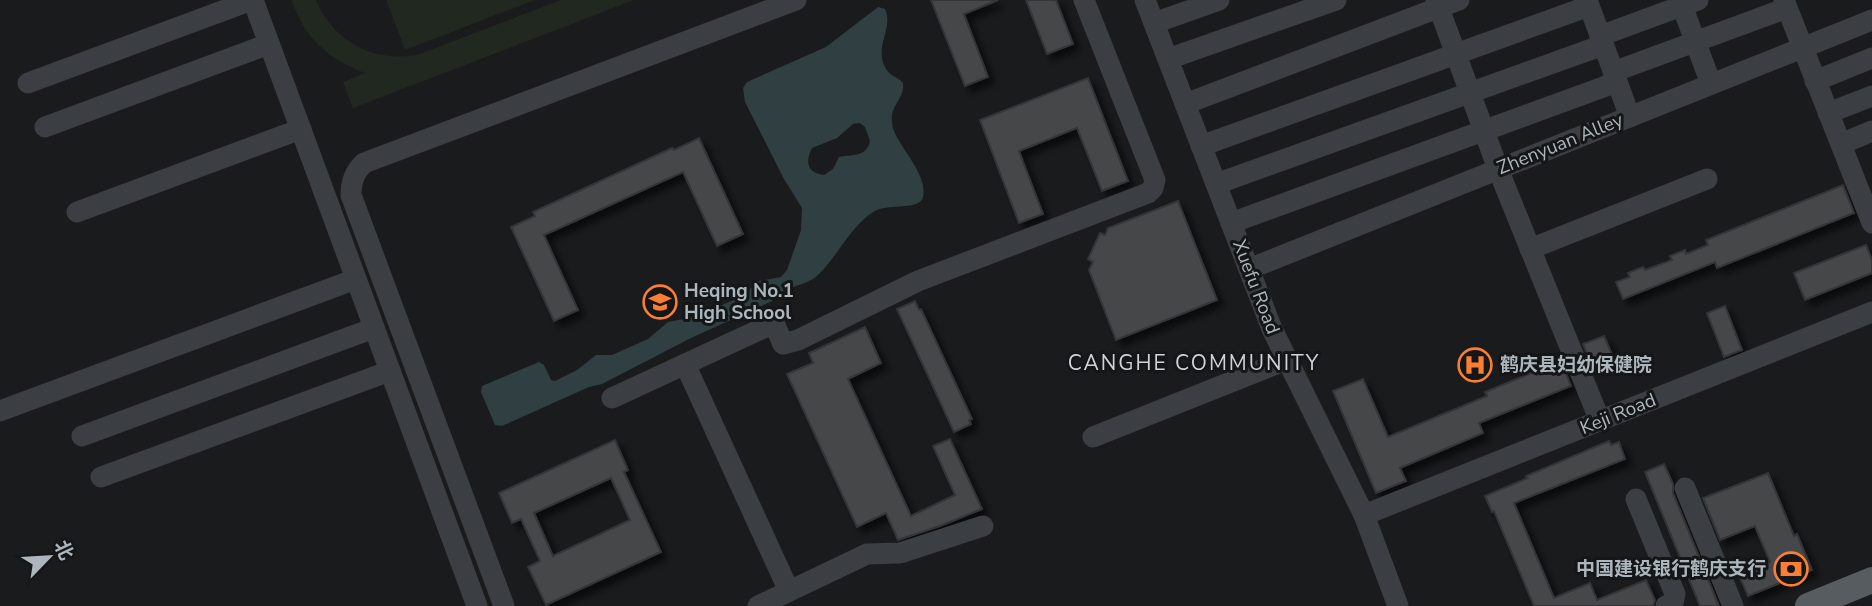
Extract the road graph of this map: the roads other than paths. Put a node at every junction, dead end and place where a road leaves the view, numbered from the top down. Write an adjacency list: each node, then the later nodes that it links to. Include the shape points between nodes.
1 (253, 0): 16 (street); 23 (street)
2 (796, 0): 64 (street, via 364,163 352,179 351,195)
3 (1084, 0): 49 (street, via 1155,180 1149,193 918,281 799,340 783,344 774,323)
4 (1145, 0): 13 (street, Xuefu Road)
5 (1219, 0): 13 (street)
6 (1336, 0): 20 (street)
7 (1459, 0): 10 (street)
8 (1687, 2): 14 (street); 15 (street)
9 (1588, 3): 14 (street); 18 (street)
10 (1438, 4): 18 (street); 27 (street)
11 (1786, 4): 15 (street); 17 (street)
12 (1872, 20): 17 (street, Zhenyuan Alley)
13 (1154, 23): 20 (street, Xuefu Road)
14 (1602, 40): 21 (street); 25 (street)
15 (1695, 41): 21 (street); 24 (street)
16 (270, 44): 30 (street); 31 (street)
17 (1802, 48): 22 (street); 24 (street, Zhenyuan Alley)
18 (1456, 54): 25 (street); 35 (street)
19 (1872, 58): 22 (street)
20 (1168, 59): 27 (street, Xuefu Road)
21 (1615, 77): 29 (street); 32 (street)
22 (1815, 80): 28 (street)
23 (28, 83)
24 (1711, 84): 29 (street, Zhenyuan Alley)
25 (1470, 92): 32 (street); 39 (street)
26 (1872, 96): 28 (street)
27 (1185, 104): 35 (street, Xuefu Road)
28 (1828, 113): 34 (street)
29 (1630, 117): 36 (street, Zhenyuan Alley)
30 (45, 127)
31 (301, 129): 40 (street); 45 (street)
32 (1484, 130): 36 (street); 41 (street)
33 (1872, 131): 34 (street)
34 (1841, 144): 37 (street)
35 (1201, 146): 39 (street, Xuefu Road)
36 (1498, 169): 43 (street); 44 (street, Zhenyuan Alley)
37 (1863, 171): 42 (street)
38 (1707, 179): 43 (street)
39 (1216, 184): 41 (street, Xuefu Road)
40 (77, 212)
41 (1231, 223): 44 (street, Xuefu Road)
42 (1872, 223)
43 (1530, 249): 53 (street)
44 (1249, 269): 48 (street, Xuefu Road)
45 (356, 279): 47 (street); 52 (street)
46 (1872, 312): 53 (street, Keji Road)
47 (374, 328): 50 (street); 54 (street)
48 (1286, 360): 55 (street); 59 (street, Xuefu Road)
49 (685, 364): 51 (street); 62 (street)
50 (390, 371): 56 (street); 63 (street)
51 (611, 398)
52 (0, 411)
53 (1600, 421): 59 (street, Keji Road)
54 (82, 436)
55 (1093, 437)
56 (102, 477)
57 (1685, 488): 68 (street)
58 (1636, 499): 67 (street, via 1675,594 1673,603)
59 (1364, 515): 66 (street, Xuefu Road)
60 (983, 526): 62 (street, via 900,553 867,554)
61 (1872, 580): 69 (main road)
62 (789, 591): 65 (street)
63 (477, 606)
64 (504, 606)
65 (758, 606)
66 (1398, 606)
67 (1666, 606)
68 (1733, 606)
69 (1808, 606)

